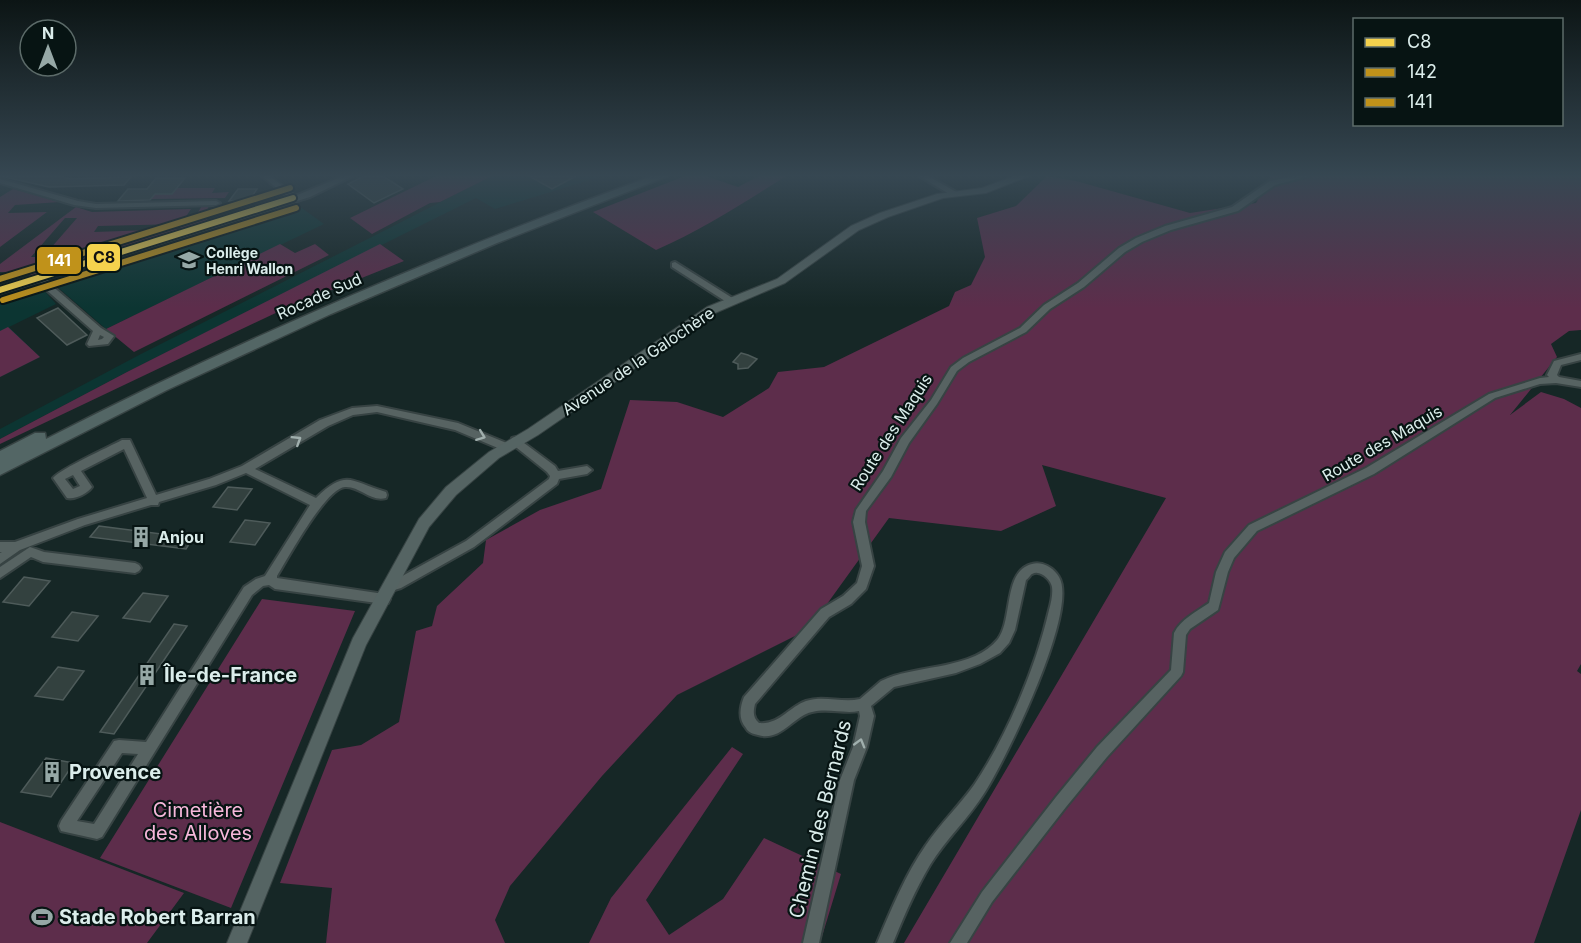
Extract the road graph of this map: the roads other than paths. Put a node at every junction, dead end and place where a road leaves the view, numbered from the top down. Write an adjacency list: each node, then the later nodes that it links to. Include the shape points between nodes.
1 (222, 220): 6 (street)
2 (527, 220): 16 (highway, Rocade Sud, via 189,365)
3 (548, 220): 17 (highway, Rocade Sud, via 314,316 130,402)
4 (873, 220): 10 (main road, Avenue de la Galochère, via 781,281)
5 (1196, 220): 32 (street, Route des Maquis, via 1139,240 1047,307 1023,330 966,360 948,375 861,510 859,522 868,566 862,586 825,613 749,701 746,711 752,726 763,731 774,729 809,706)
6 (216, 222): 8 (street)
7 (675, 265): 10 (street)
8 (42, 278): 9 (street); 11 (street)
9 (0, 291)
10 (731, 301): 15 (main road, Avenue de la Galochère, via 711,310)
11 (98, 330)
12 (1581, 357): 13 (street, via 1557,363 1552,375)
13 (1556, 380): 14 (street, Route des Maquis); 37 (street, Route des Maquis, via 1492,396 1370,471 1253,528 1229,555 1214,606 1180,633 1178,672 1061,801)
14 (1581, 384)
15 (510, 444): 18 (street, one-way to 15, via 324,423 365,410 436,421); 21 (street, via 551,469); 31 (main road, Avenue de la Galochère, via 458,484 432,511)
16 (0, 457)
17 (0, 469)
18 (246, 469): 23 (street); 24 (street)
19 (74, 470): 23 (street, via 126,443)
20 (587, 470): 21 (street)
21 (555, 476): 31 (street, via 470,544)
22 (382, 495): 24 (street, via 348,482 340,483)
23 (154, 502): 26 (street, via 82,522)
24 (317, 503): 30 (street, via 274,568)
25 (0, 547): 26 (street)
26 (15, 547): 27 (street)
27 (0, 560)
28 (135, 568): 29 (street, via 30,552)
29 (0, 573)
30 (271, 580): 31 (street, via 283,586); 33 (street, via 248,591)
31 (388, 593): 34 (main road, Avenue de la Galochère, via 351,661)
32 (864, 704): 35 (street, Chemin des Bernards, one-way to 32, via 847,780 867,716); 36 (street, via 889,683 933,673 992,651 1008,632 1024,573 1042,569 1055,579 1057,599 1047,639 999,754 979,790 924,860)
33 (150, 749): 33 (street, via 97,832 66,826 119,746)
34 (237, 943)
35 (811, 943)
36 (885, 943)
37 (957, 943)

